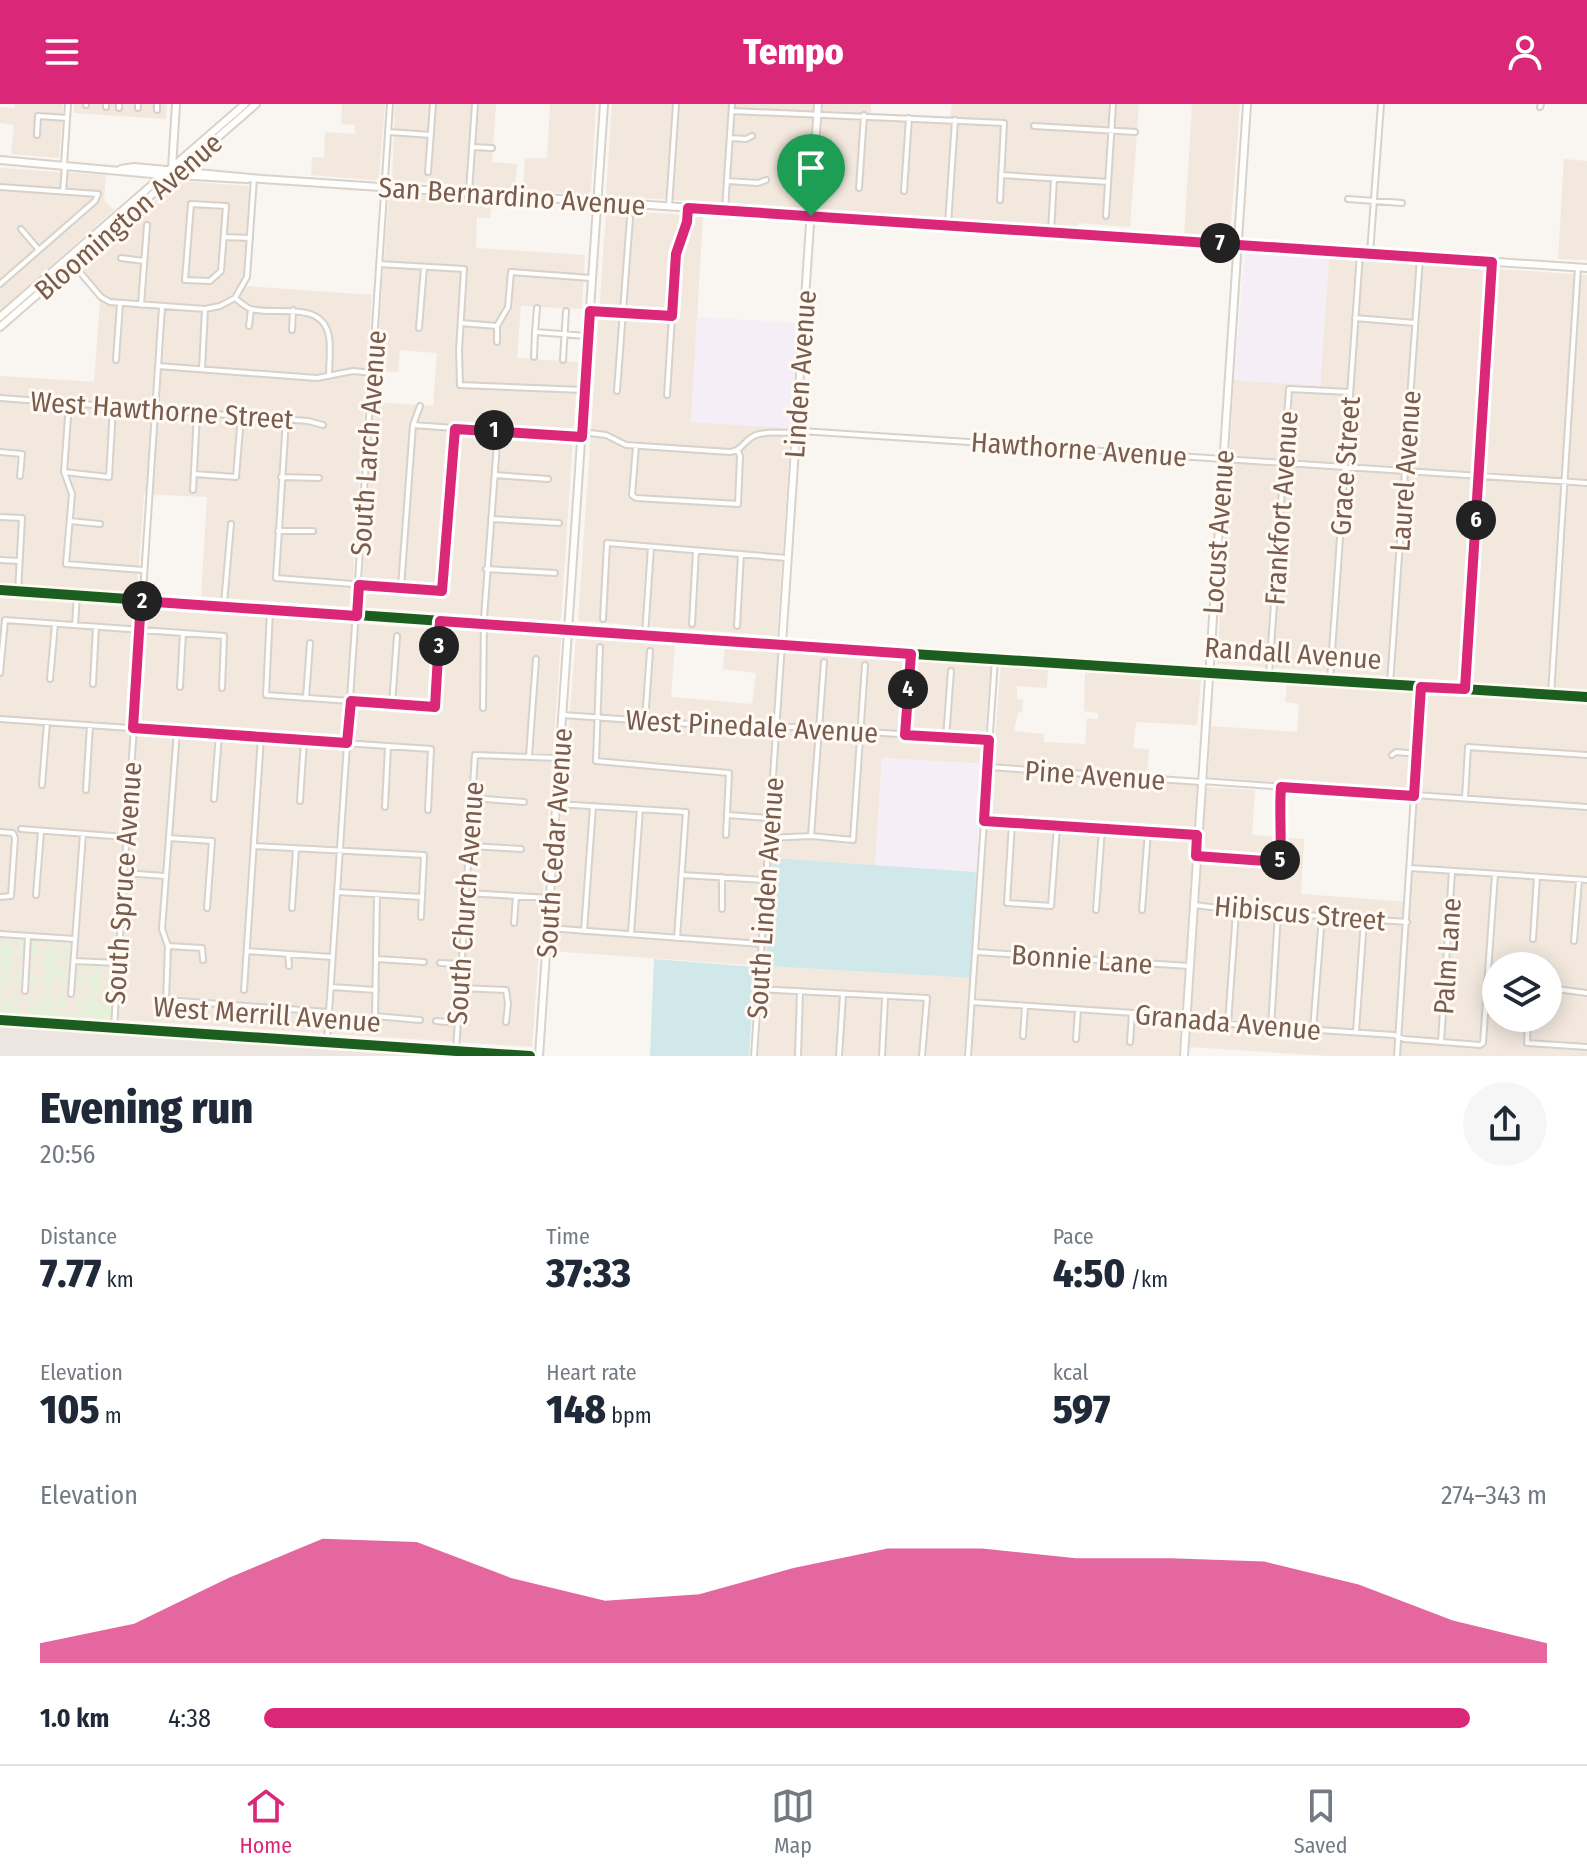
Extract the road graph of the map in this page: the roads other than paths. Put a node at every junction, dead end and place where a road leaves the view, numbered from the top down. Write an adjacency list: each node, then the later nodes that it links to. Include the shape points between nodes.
1 (68, 104): 19 (street)
2 (176, 104): 35 (main road)
3 (245, 104): 35 (main road, Bloomington Avenue)
4 (256, 104): 31 (main road, Bloomington Avenue)
5 (390, 104): 23 (street, South Larch Avenue)
6 (433, 104): 26 (street)
7 (475, 104): 29 (street)
8 (604, 104): 55 (main road, South Cedar Avenue)
9 (676, 104): 58 (street)
10 (732, 104): 15 (street)
11 (818, 104): 16 (main road, Linden Avenue)
12 (1113, 104): 22 (street)
13 (1247, 104): 70 (main road, Locust Avenue)
14 (1381, 104): 56 (street)
15 (732, 111): 16 (street); 28 (street)
16 (818, 114): 17 (street); 61 (main road, Linden Avenue)
17 (864, 115): 18 (street); 49 (street)
18 (909, 117): 20 (street); 51 (street)
19 (67, 118): 25 (street, via 38,116); 33 (street)
20 (955, 120): 40 (street, via 1004,123); 65 (street)
21 (1034, 126): 22 (street)
22 (1111, 131): 24 (street); 45 (street)
23 (388, 132): 26 (street); 48 (street, South Larch Avenue)
24 (1135, 132)
25 (37, 135)
26 (431, 135): 37 (street)
27 (752, 136): 28 (street)
28 (730, 138): 44 (street)
29 (472, 147): 30 (street); 52 (street)
30 (492, 148)
31 (194, 158): 35 (main road, Bloomington Avenue); 36 (main road)
32 (0, 160): 33 (main road)
33 (65, 165): 34 (main road); 50 (street)
34 (121, 169): 35 (main road); 38 (main road)
35 (175, 171): 36 (main road); 39 (main road); 41 (main road); 78 (main road, Bloomington Avenue)
36 (198, 171): 41 (main road)
37 (428, 172)
38 (146, 173): 39 (main road); 46 (main road)
39 (163, 175): 46 (main road, Bloomington Avenue)
40 (1001, 175): 42 (street); 54 (street)
41 (254, 178): 48 (main road, San Bernardino Avenue); 69 (street)
42 (1054, 179): 45 (street); 67 (street)
43 (766, 180): 44 (street)
44 (727, 181): 60 (street)
45 (1108, 182): 62 (street)
46 (149, 185): 97 (main road, Bloomington Avenue)
47 (0, 187): 50 (street)
48 (385, 187): 52 (main road, San Bernardino Avenue); 79 (street, South Larch Avenue)
49 (859, 188)
50 (63, 191): 71 (street, via 98,194)
51 (904, 191)
52 (469, 192): 55 (main road, San Bernardino Avenue)
53 (1348, 199): 56 (street)
54 (1000, 200)
55 (597, 202): 58 (main road, San Bernardino Avenue); 83 (main road, South Cedar Avenue)
56 (1374, 202): 57 (street); 73 (street)
57 (1402, 203)
58 (669, 206): 59 (main road, San Bernardino Avenue)
59 (688, 208): 60 (main road, San Bernardino Avenue); 96 (street, via 676,254)
60 (725, 210): 61 (main road, San Bernardino Avenue)
61 (811, 216): 65 (main road, San Bernardino Avenue); 133 (main road, Linden Avenue)
62 (1106, 216)
63 (630, 218): 95 (street)
64 (147, 225): 76 (street)
65 (948, 225): 67 (main road, San Bernardino Avenue)
66 (21, 229): 71 (street)
67 (1051, 232): 70 (main road, San Bernardino Avenue)
68 (224, 237): 68 (street, via 226,206 191,204 185,280 210,281 219,274); 69 (street)
69 (250, 238): 85 (street, via 247,278)
70 (1237, 244): 72 (main road, San Bernardino Avenue); 138 (main road, Locust Avenue)
71 (39, 250): 84 (street)
72 (1360, 253): 73 (main road, San Bernardino Avenue); 98 (street, Grace Street)
73 (1370, 253): 74 (main road, San Bernardino Avenue)
74 (1420, 257): 77 (main road, San Bernardino Avenue); 100 (street, Laurel Avenue)
75 (121, 258): 76 (street)
76 (144, 261): 87 (street)
77 (1492, 262): 81 (main road, San Bernardino Avenue); 146 (street)
78 (73, 264): 86 (street, via 101,297); 103 (main road, Bloomington Avenue)
79 (379, 264): 80 (street); 115 (street, South Larch Avenue)
80 (424, 267): 99 (street, via 464,269); 104 (street)
81 (1578, 267): 82 (main road, San Bernardino Avenue); 150 (street)
82 (1587, 268)
83 (593, 278): 94 (main road, South Cedar Avenue); 102 (street, via 511,272 508,307)
84 (0, 284)
85 (235, 298): 90 (street); 91 (street)
86 (120, 304): 87 (street); 111 (street)
87 (141, 305): 88 (street)
88 (162, 307): 90 (street); 113 (street, South Spruce Avenue)
89 (537, 308): 106 (street)
90 (205, 309): 114 (street)
91 (251, 309): 92 (street); 101 (street)
92 (293, 310): 105 (street); 116 (street, via 308,312 326,326)
93 (566, 311): 107 (street)
94 (590, 311): 95 (street); 108 (main road, South Cedar Avenue)
95 (624, 313): 96 (street); 118 (street)
96 (672, 316): 120 (street)
97 (0, 317)
98 (1355, 318): 100 (street); 119 (street, Grace Street)
99 (461, 323): 102 (street); 117 (street, via 460,385)
100 (1415, 323): 141 (street, Laurel Avenue)
101 (249, 326)
102 (497, 326): 109 (street)
103 (0, 327)
104 (419, 328)
105 (292, 330)
106 (535, 332): 107 (street); 110 (street)
107 (565, 335): 108 (street); 112 (street)
108 (589, 336): 117 (main road, South Cedar Avenue)
109 (497, 342)
110 (534, 357)
111 (116, 360)
112 (563, 360)
113 (158, 366): 114 (street); 125 (street, South Spruce Avenue)
114 (202, 369): 116 (street)
115 (373, 373): 116 (street); 170 (street, South Larch Avenue)
116 (329, 377)
117 (585, 390): 134 (main road, South Cedar Avenue)
118 (617, 391)
119 (1350, 392): 139 (street, Frankfort Avenue, via 1289,389); 140 (street, Grace Street)
120 (667, 395)
121 (0, 398): 122 (street, West Hawthorne Street)
122 (69, 403): 124 (street, West Hawthorne Street); 142 (street)
123 (420, 406): 130 (street)
124 (113, 407): 125 (street, West Hawthorne Street); 142 (street, via 109,477)
125 (155, 409): 126 (street, West Hawthorne Street); 168 (street, South Spruce Avenue)
126 (197, 413): 127 (street, West Hawthorne Street); 143 (street)
127 (241, 416): 128 (street, West Hawthorne Street); 143 (street, via 236,477)
128 (286, 419): 129 (street, West Hawthorne Street); 147 (street)
129 (323, 425)
130 (413, 425): 131 (street); 171 (street)
131 (455, 429): 132 (street); 171 (street, via 442,591)
132 (498, 430): 134 (street); 144 (street)
133 (797, 432): 136 (street, Hawthorne Avenue, via 753,436); 138 (street, Hawthorne Avenue); 164 (main road, Linden Avenue)
134 (582, 435): 135 (street, Hawthorne Avenue, via 599,433); 188 (main road, South Cedar Avenue)
135 (636, 446): 136 (street, Hawthorne Avenue); 136 (street, via 636,498 738,504)
136 (738, 451)
137 (0, 452): 145 (street, via 22,454)
138 (1223, 458): 139 (street, Hawthorne Avenue); 202 (main road, Locust Avenue)
139 (1284, 463): 140 (street, Hawthorne Avenue); 204 (street, Frankfort Avenue)
140 (1345, 467): 141 (street, Hawthorne Avenue); 206 (street, Grace Street)
141 (1406, 471): 146 (street, Hawthorne Avenue); 208 (street, Laurel Avenue)
142 (64, 472): 155 (street, via 72,494)
143 (194, 474): 152 (street)
144 (495, 475): 149 (street); 154 (street)
145 (20, 476)
146 (1479, 476): 150 (street, Hawthorne Avenue); 212 (street)
147 (281, 477): 148 (street); 159 (street)
148 (319, 478)
149 (548, 479)
150 (1564, 482): 151 (street, Hawthorne Avenue); 213 (street)
151 (1587, 483)
152 (193, 490)
153 (0, 517): 166 (street, via 22,518)
154 (491, 519): 156 (street); 167 (street)
155 (70, 521): 157 (street); 168 (street, via 66,564)
156 (559, 523)
157 (100, 524)
158 (231, 524): 176 (street)
159 (278, 531): 160 (street); 170 (street, via 276,578)
160 (313, 531)
161 (651, 547): 162 (street); 179 (street, via 607,543); 190 (street)
162 (696, 551): 163 (street); 183 (street)
163 (741, 554): 164 (street); 185 (street)
164 (787, 558): 193 (main road, Linden Avenue)
165 (0, 560): 166 (street)
166 (19, 561): 173 (street)
167 (486, 569): 169 (street); 182 (street)
168 (143, 570): 175 (street, South Spruce Avenue)
169 (555, 573)
170 (359, 585): 171 (street); 178 (street, South Larch Avenue)
171 (401, 587)
172 (0, 590): 173 (main road, Randall Avenue)
173 (18, 592): 174 (main road, Randall Avenue)
174 (77, 595): 175 (main road, Randall Avenue); 184 (street)
175 (141, 601): 176 (main road, Randall Avenue); 187 (street, South Spruce Avenue)
176 (224, 607): 177 (main road, Randall Avenue)
177 (270, 610): 178 (main road, Randall Avenue); 215 (street, via 266,695)
178 (357, 616): 180 (main road, Randall Avenue); 216 (street, South Larch Avenue)
179 (603, 619)
180 (440, 621): 182 (main road, Randall Avenue); 217 (street, via 435,707)
181 (55, 624): 184 (street); 203 (street, via 5,620); 205 (street)
182 (484, 624): 188 (main road, Randall Avenue); 218 (street)
183 (692, 624)
184 (75, 625): 186 (street)
185 (737, 626)
186 (96, 627): 187 (street); 207 (street)
187 (140, 630): 189 (street); 226 (street, South Spruce Avenue)
188 (569, 630): 190 (main road, Randall Avenue); 219 (main road, South Cedar Avenue)
189 (183, 633): 209 (street); 211 (street, via 224,636)
190 (645, 635): 193 (main road, Randall Avenue)
191 (397, 636): 217 (street)
192 (310, 643): 215 (street)
193 (782, 644): 196 (main road, Randall Avenue); 225 (street, South Linden Avenue)
194 (600, 647): 220 (street)
195 (650, 651): 222 (street)
196 (911, 654): 197 (main road, Randall Avenue); 231 (street)
197 (995, 658): 202 (main road, Randall Avenue); 235 (street)
198 (536, 659): 241 (street)
199 (824, 662): 227 (street)
200 (865, 665): 229 (street)
201 (951, 671): 233 (street)
202 (1209, 672): 204 (main road, Randall Avenue); 244 (main road, Locust Avenue)
203 (0, 673)
204 (1269, 675): 206 (main road, Randall Avenue)
205 (50, 679)
206 (1330, 680): 208 (main road, Randall Avenue)
207 (93, 684)
208 (1390, 684): 210 (main road, Randall Avenue)
209 (180, 687)
210 (1421, 687): 212 (main road, Randall Avenue); 238 (street)
211 (222, 688)
212 (1465, 689): 213 (main road, Randall Avenue)
213 (1551, 695): 214 (main road, Randall Avenue)
214 (1587, 697)
215 (306, 698): 216 (street)
216 (351, 701): 217 (street); 236 (street, South Larch Avenue)
217 (392, 704)
218 (483, 708)
219 (563, 715): 220 (street, West Pinedale Avenue); 242 (main road, South Cedar Avenue)
220 (599, 717): 222 (street, West Pinedale Avenue); 260 (street, via 596,761 729,773)
221 (0, 719): 223 (street)
222 (645, 721): 225 (street, West Pinedale Avenue)
223 (47, 722): 224 (street); 245 (street)
224 (90, 725): 226 (street); 247 (street)
225 (776, 726): 227 (street, West Pinedale Avenue); 261 (street, South Linden Avenue)
226 (133, 728): 228 (street); 274 (street, South Spruce Avenue)
227 (819, 728): 229 (street, West Pinedale Avenue); 273 (street)
228 (177, 731): 230 (street); 275 (street)
229 (862, 732): 231 (street, West Pinedale Avenue); 273 (street, via 853,840)
230 (219, 734): 232 (street); 251 (street)
231 (905, 735): 233 (street, West Pinedale Avenue)
232 (261, 737): 234 (street); 277 (street)
233 (946, 738): 235 (street, West Pinedale Avenue)
234 (304, 740): 236 (street); 252 (street)
235 (989, 740): 243 (street)
236 (347, 743): 237 (street); 281 (street, South Larch Avenue)
237 (388, 746): 256 (street); 259 (street, via 431,749)
238 (1417, 754): 239 (street); 248 (street)
239 (1392, 755)
240 (1587, 755): 250 (street, via 1468,747)
241 (529, 756): 242 (street); 249 (street, South Church Avenue, via 475,755)
242 (559, 758): 254 (main road, South Cedar Avenue)
243 (988, 767): 244 (street, Pine Avenue); 262 (street)
244 (1202, 782): 246 (street, Pine Avenue); 272 (main road, Locust Avenue)
245 (42, 785)
246 (1281, 787): 248 (street, Pine Avenue); 282 (street, via 1280,862)
247 (86, 790)
248 (1414, 795): 250 (street, Pine Avenue); 283 (street)
249 (473, 798): 253 (street); 278 (street, South Church Avenue)
250 (1465, 798): 257 (street, Pine Avenue)
251 (214, 799)
252 (300, 801)
253 (524, 802)
254 (557, 804): 255 (street); 301 (main road, South Cedar Avenue)
255 (593, 806): 258 (street); 316 (street)
256 (385, 807)
257 (1587, 807)
258 (640, 809): 287 (street, via 686,812); 317 (street)
259 (428, 810)
260 (728, 815): 261 (street); 271 (street)
261 (770, 818): 276 (street, South Linden Avenue)
262 (984, 821): 263 (street); 327 (street)
263 (1012, 823): 264 (street); 264 (street, via 1007,903 1051,906)
264 (1057, 826): 266 (street)
265 (21, 829): 267 (street)
266 (1102, 829): 268 (street); 306 (street)
267 (41, 831): 270 (street); 296 (street)
268 (1148, 831): 272 (street); 307 (street)
269 (0, 832): 299 (street, via 15,838 11,896)
270 (83, 834): 274 (street); 321 (street)
271 (726, 835)
272 (1197, 835): 282 (main road, Locust Avenue)
273 (811, 836): 276 (street)
274 (126, 837): 285 (street, South Spruce Avenue)
275 (168, 838): 288 (street); 303 (street, via 212,841)
276 (769, 838): 291 (street, South Linden Avenue)
277 (254, 846): 279 (street); 326 (street)
278 (469, 846): 280 (street); 295 (street, South Church Avenue)
279 (296, 849): 281 (street); 304 (street)
280 (521, 849)
281 (340, 851): 294 (street, South Larch Avenue); 300 (street, via 424,855)
282 (1196, 856): 302 (main road, Locust Avenue)
283 (1410, 868): 284 (street); 313 (street)
284 (1452, 871): 286 (street); 373 (street, Palm Lane)
285 (123, 873): 288 (street); 334 (street, South Spruce Avenue)
286 (1495, 874): 290 (street); 373 (street, Granada Avenue, via 1483,1043)
287 (682, 875): 289 (street); 320 (street)
288 (165, 876): 325 (street, via 162,929)
289 (722, 877): 291 (street); 305 (street)
290 (1537, 877): 292 (street); 322 (street)
291 (765, 880): 324 (street, South Linden Avenue)
292 (1579, 880): 293 (street); 323 (street)
293 (1587, 880)
294 (337, 892): 297 (street); 329 (street, South Larch Avenue)
295 (466, 893): 298 (street); 336 (street, South Church Avenue)
296 (36, 895)
297 (377, 895): 300 (street); 330 (street)
298 (516, 896): 301 (street); 314 (street)
299 (0, 897)
300 (422, 897): 311 (street)
301 (550, 898): 315 (main road, South Cedar Avenue)
302 (1193, 905): 308 (street, Hibiscus Street); 338 (main road, Locust Avenue)
303 (207, 908)
304 (292, 908)
305 (722, 909)
306 (1096, 910)
307 (1142, 910)
308 (1236, 910): 309 (street, Hibiscus Street); 362 (street)
309 (1278, 913): 310 (street, Hibiscus Street); 364 (street)
310 (1322, 916): 312 (street, Hibiscus Street); 365 (street)
311 (421, 917)
312 (1364, 919): 313 (street, Hibiscus Street); 366 (street)
313 (1407, 922): 369 (street)
314 (514, 923)
315 (548, 928): 316 (street); 377 (main road, South Cedar Avenue)
316 (584, 931): 317 (street)
317 (631, 933): 320 (street)
318 (0, 934): 319 (street)
319 (28, 936): 321 (street); 345 (street)
320 (677, 938): 324 (street)
321 (75, 939): 332 (street)
322 (1533, 939)
323 (1574, 941)
324 (761, 944): 341 (street, South Linden Avenue)
325 (168, 946): 331 (street, via 202,948); 354 (street, via 166,1000)
326 (247, 951): 328 (street); 342 (street)
327 (975, 952): 338 (street, Bonnie Lane); 351 (street)
328 (288, 954): 329 (street); 337 (street)
329 (332, 957): 339 (street, South Larch Avenue)
330 (377, 959): 333 (street); 343 (street)
331 (203, 960)
332 (74, 961): 334 (street); 348 (street)
333 (424, 962)
334 (118, 963): 363 (street, South Spruce Avenue)
335 (440, 963): 336 (street)
336 (461, 964): 340 (street, South Church Avenue)
337 (289, 966)
338 (1189, 966): 356 (main road, Locust Avenue)
339 (331, 987): 343 (street); 354 (street, South Larch Avenue)
340 (460, 988): 360 (street, via 506,990); 361 (street, South Church Avenue)
341 (759, 989): 346 (street); 378 (street, South Linden Avenue)
342 (244, 990)
343 (376, 990): 358 (street, via 375,1016)
344 (1562, 990): 347 (street)
345 (25, 991)
346 (800, 991): 349 (street); 379 (street)
347 (1587, 993)
348 (71, 994)
349 (843, 995): 350 (street); 380 (street)
350 (885, 997): 381 (street); 382 (street, via 927,998)
351 (972, 1002): 352 (street, Granada Avenue); 383 (street)
352 (1025, 1007): 353 (street, Granada Avenue); 368 (street)
353 (1078, 1010): 355 (street, Granada Avenue); 370 (street)
354 (329, 1012): 371 (street, South Larch Avenue)
355 (1132, 1013): 356 (street, Granada Avenue); 372 (street)
356 (1186, 1016): 362 (street, Granada Avenue); 384 (main road, Locust Avenue)
357 (0, 1020): 363 (main road, West Merrill Avenue)
358 (420, 1020)
359 (436, 1021): 361 (street)
360 (506, 1022)
361 (458, 1023): 375 (street, South Church Avenue)
362 (1228, 1024): 364 (street, Granada Avenue)
363 (114, 1027): 371 (main road, West Merrill Avenue)
364 (1271, 1027): 365 (street, Granada Avenue)
365 (1313, 1030): 366 (street, Granada Avenue)
366 (1356, 1032): 369 (street, Granada Avenue)
367 (1527, 1032): 374 (street, via 1527,1043)
368 (1023, 1036)
369 (1398, 1037): 373 (street, Granada Avenue); 385 (street)
370 (1076, 1039)
371 (327, 1042): 375 (main road, West Merrill Avenue)
372 (1130, 1042)
373 (1441, 1042)
374 (1587, 1047)
375 (456, 1051): 376 (main road, West Merrill Avenue)
376 (530, 1056)
377 (539, 1056)
378 (754, 1056)
379 (798, 1056)
380 (839, 1056)
381 (882, 1056)
382 (922, 1056)
383 (968, 1056)
384 (1184, 1056)
385 (1397, 1056)

